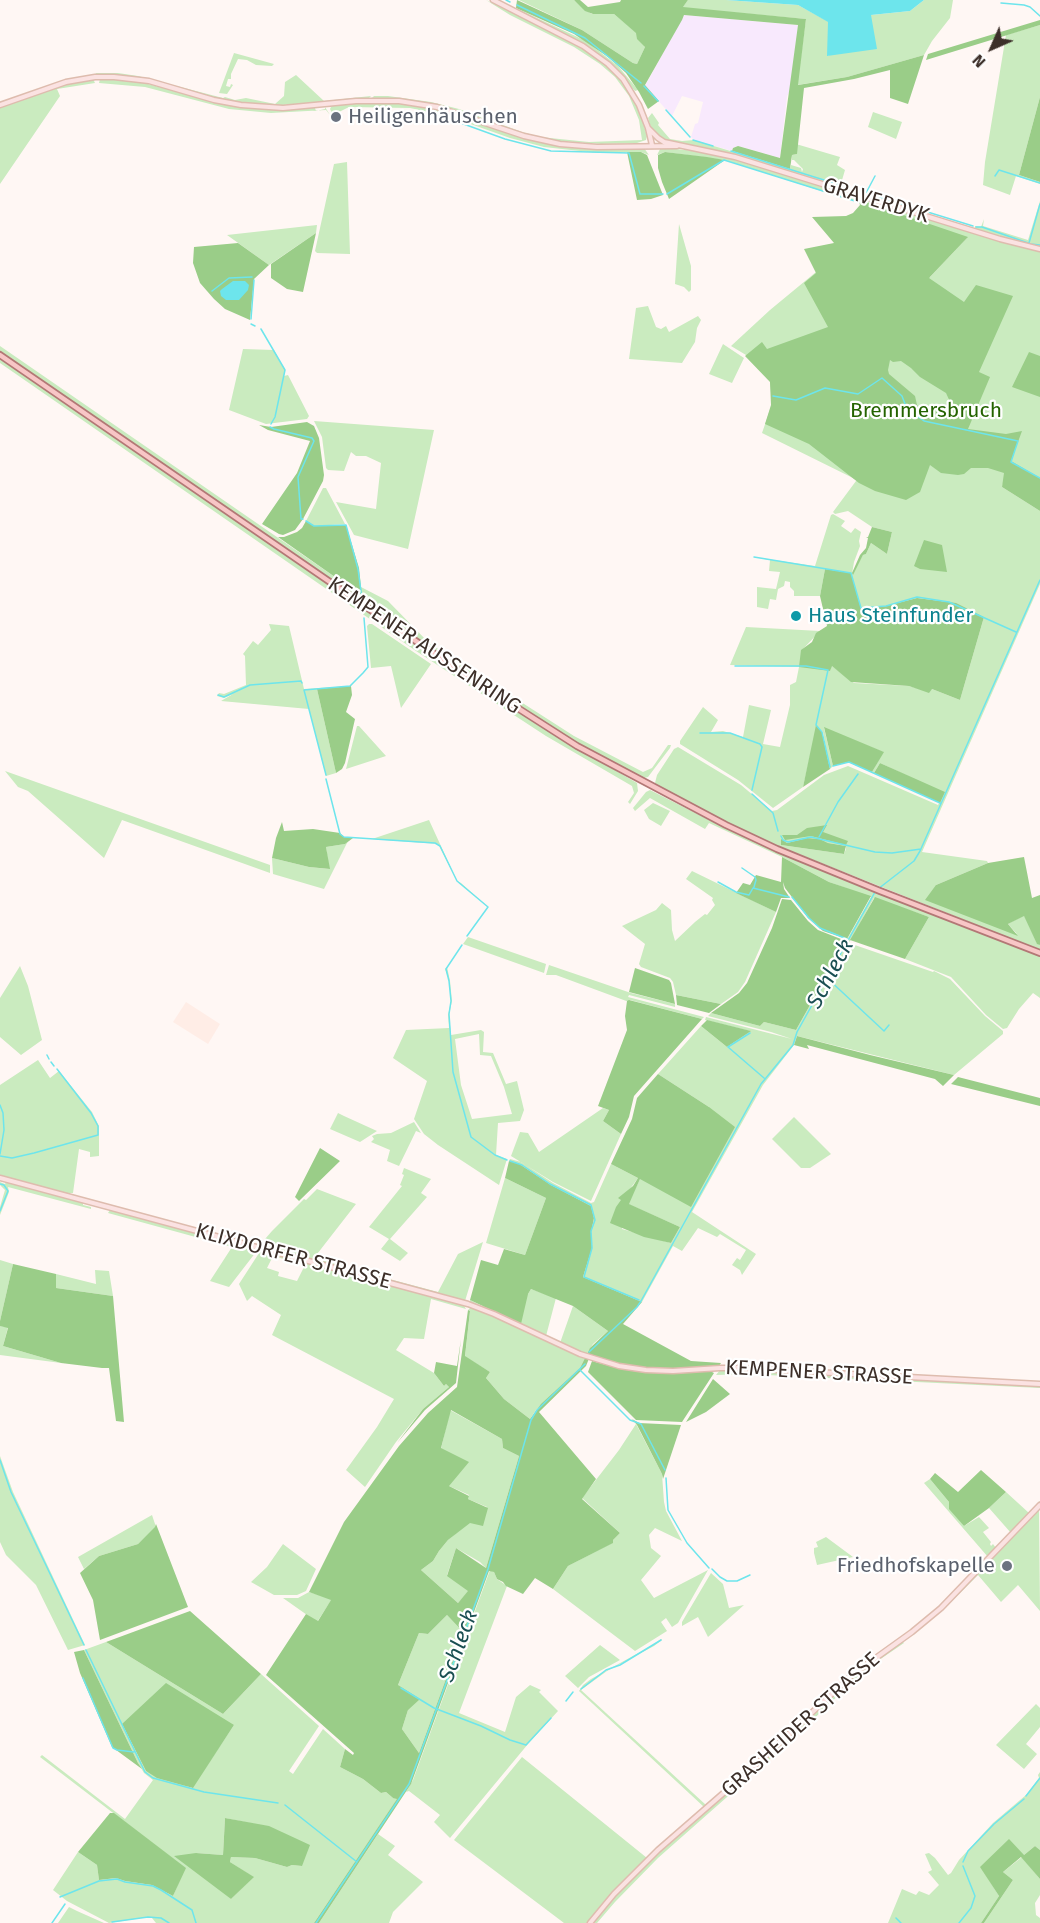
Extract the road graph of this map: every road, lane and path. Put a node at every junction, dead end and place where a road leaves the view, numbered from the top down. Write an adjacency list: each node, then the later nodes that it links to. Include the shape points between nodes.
1 (493, 0): 3 (street, via 583,46 609,64 633,94)
2 (0, 105): 4 (street, via 66,82 124,77 241,105 284,108 399,101 445,109 549,142 597,147)
3 (648, 128): 4 (street); 5 (street, via 657,138)
4 (652, 145): 5 (street)
5 (677, 146): 6 (street, GRAVERDYK, via 713,152)
6 (1040, 249)
7 (0, 355): 8 (main road, KEMPENER AUSSENRING, via 404,634 550,729 638,780 726,825)
8 (1040, 953)
9 (0, 1178): 10 (street, KLIXDORFER STRASSE, via 468,1304)
10 (598, 1361): 11 (street, KEMPENER STRASSE, via 646,1370 739,1368)
11 (1040, 1384)
12 (1040, 1505): 13 (street, GRASHEIDER STRASSE, via 940,1608 852,1675 658,1850)
13 (590, 1923)

